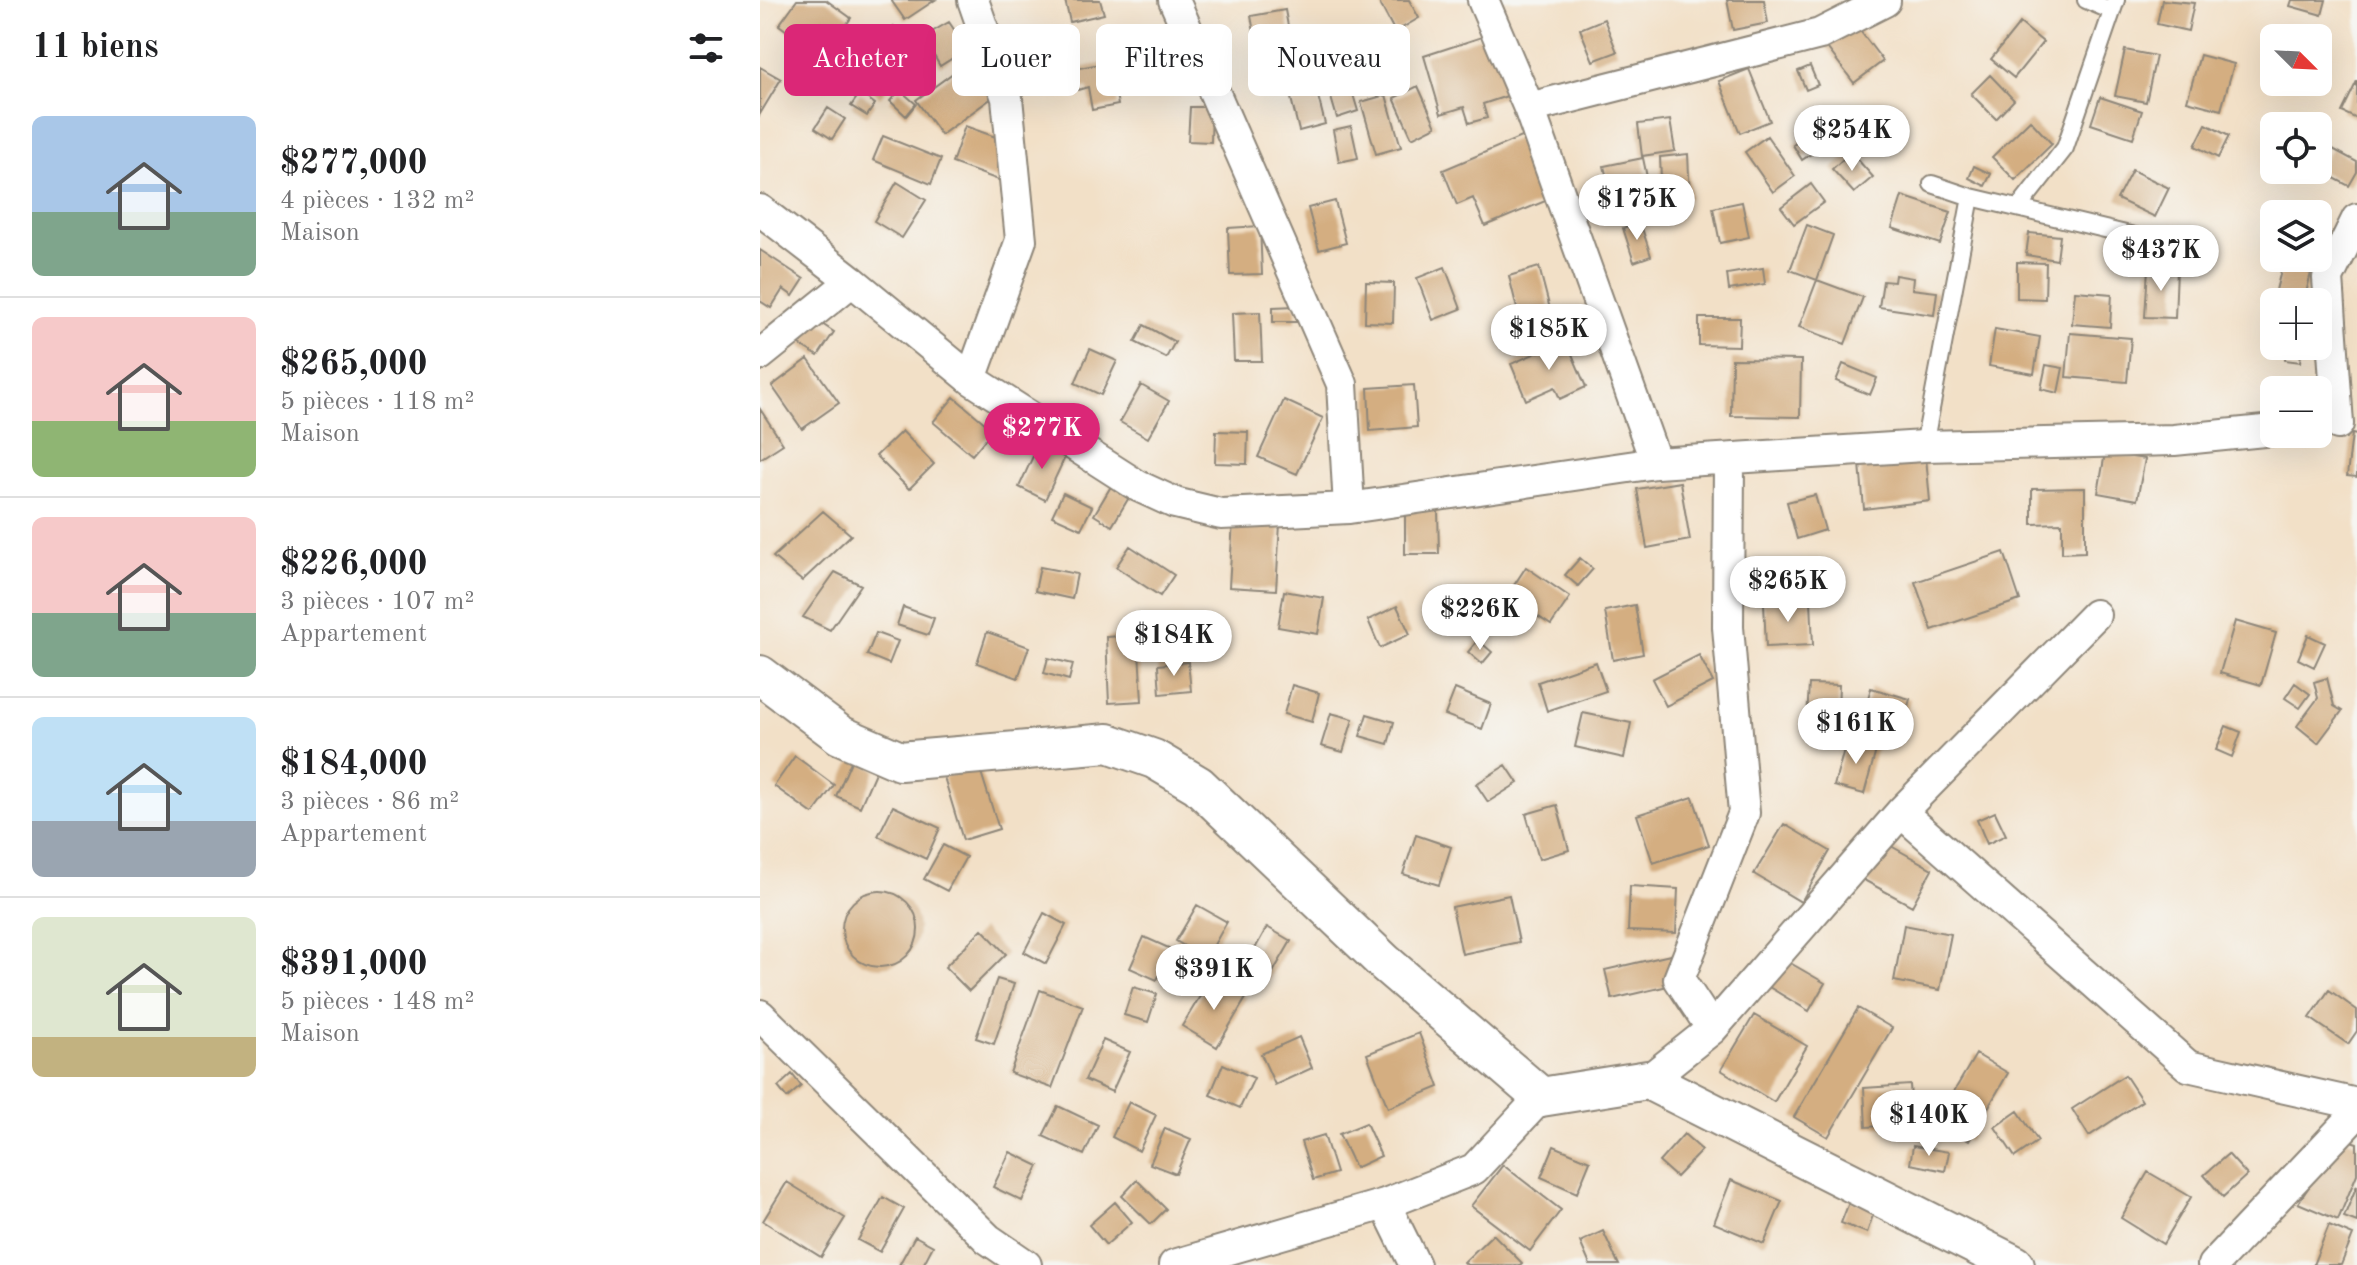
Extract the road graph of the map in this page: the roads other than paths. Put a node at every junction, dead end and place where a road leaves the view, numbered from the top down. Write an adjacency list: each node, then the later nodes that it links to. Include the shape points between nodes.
1 (973, 0): 16 (street, via 1007,98 1021,240)
2 (1174, 0): 22 (street, via 1342,384)
3 (1483, 0): 7 (street)
4 (1885, 0): 7 (street, via 1820,34)
5 (2086, 0): 6 (lane)
6 (2114, 6): 10 (lane, via 2065,148)
7 (1529, 108): 21 (street)
8 (1932, 184): 9 (lane)
9 (1971, 197): 10 (lane); 19 (lane)
10 (2018, 208): 13 (lane)
11 (760, 210): 14 (street)
12 (2357, 219): 17 (street, via 2328,278)
13 (2155, 241)
14 (852, 281): 15 (street); 16 (street)
15 (760, 355)
16 (971, 379): 22 (street, via 1138,486 1175,503 1221,514)
17 (2338, 424)
18 (2260, 431): 19 (street, via 2174,440)
19 (1924, 446): 20 (street)
20 (1729, 459): 21 (street); 27 (street, via 1728,627 1744,813 1679,979)
21 (1656, 463): 22 (street)
22 (1349, 508)
23 (2095, 615): 25 (street)
24 (760, 675): 29 (street, via 840,735 900,761 1108,743 1154,759 1198,785 1385,963)
25 (1901, 812): 27 (street); 30 (street, via 2188,1066)
26 (760, 1015): 33 (street, via 988,1239)
27 (1712, 1029): 28 (street)
28 (1648, 1080): 29 (street); 36 (street)
29 (1541, 1097): 32 (street, via 1474,1169)
30 (2357, 1104)
31 (2357, 1113): 37 (street)
32 (1385, 1204): 34 (street); 35 (street)
33 (1026, 1265)
34 (1174, 1265)
35 (1415, 1265)
36 (2015, 1265)
37 (2213, 1265)

